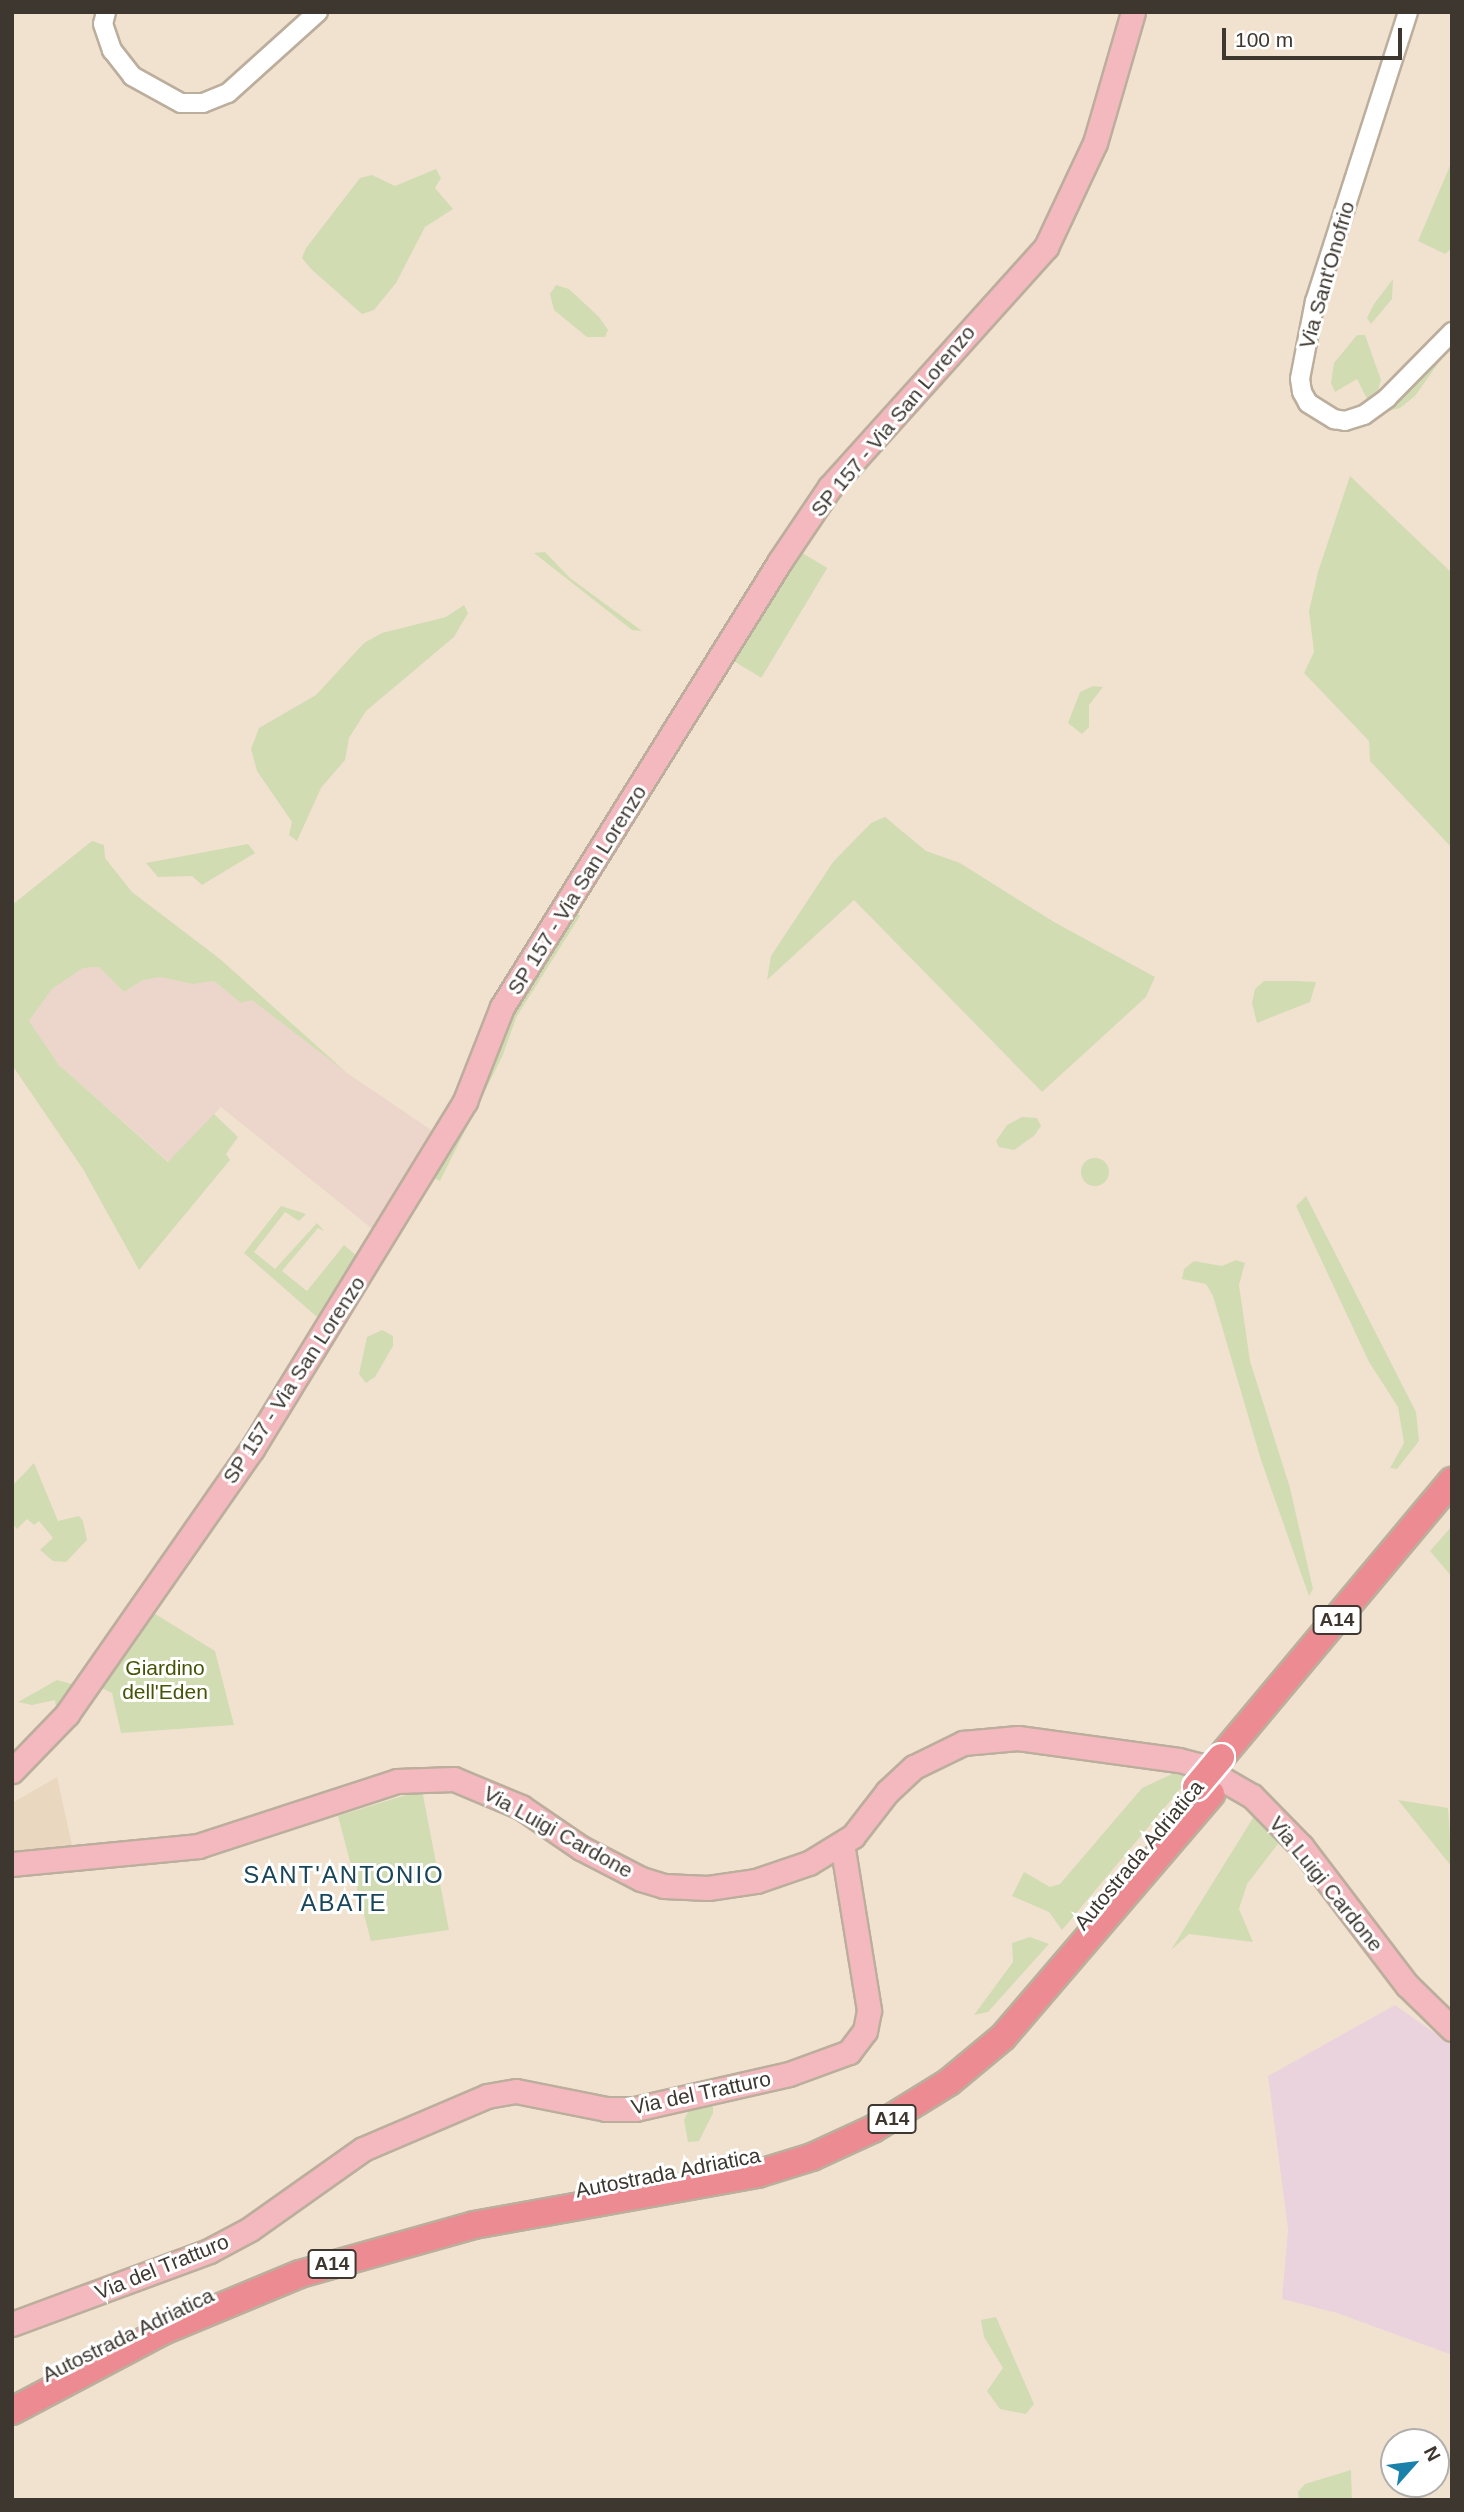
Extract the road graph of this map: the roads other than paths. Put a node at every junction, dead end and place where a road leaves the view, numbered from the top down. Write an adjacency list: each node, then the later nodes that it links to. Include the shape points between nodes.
1 (106, 12): 2 (street, via 103,24 112,50 132,76 181,103 202,103 228,93)
2 (318, 12)
3 (1133, 12): 9 (main road, SP 157 - Via San Lorenzo, via 1096,144 1046,247 830,487 794,540 502,1007 466,1101 252,1449 66,1714)
4 (1408, 12): 5 (street, Via Sant'Onofrio, via 1315,301 1300,379 1302,392 1307,403 1334,419 1364,415)
5 (1452, 332)
6 (1452, 1481): 8 (highway, Autostrada Adriatica / A14)
7 (1452, 1506): 8 (highway, Autostrada Adriatica / A14)
8 (1227, 1762): 13 (highway, Autostrada Adriatica / A14, via 1064,1957 968,2046 877,2109 775,2152)
9 (12, 1771)
10 (842, 1844): 11 (main road, Via Luigi Cardone, via 808,1863 756,1881 708,1888 664,1886 581,1848 521,1807 484,1789 454,1779 429,1778 397,1781 198,1846); 12 (main road, Via Luigi Cardone, via 914,1767 963,1743 1018,1738 1198,1765 1235,1785 1266,1810 1336,1889 1407,1985); 14 (main road, Via del Tratturo, via 869,2010 864,2031 849,2052 789,2074 635,2109 606,2109 516,2091 487,2096 363,2149 250,2229 209,2251)
11 (12, 1864)
12 (1452, 2029)
13 (671, 2184): 15 (highway, Autostrada Adriatica / A14, via 471,2210 307,2256 156,2318); 16 (highway, Autostrada Adriatica / A14, via 474,2225 300,2274 163,2331)
14 (12, 2324)
15 (12, 2394)
16 (12, 2412)

